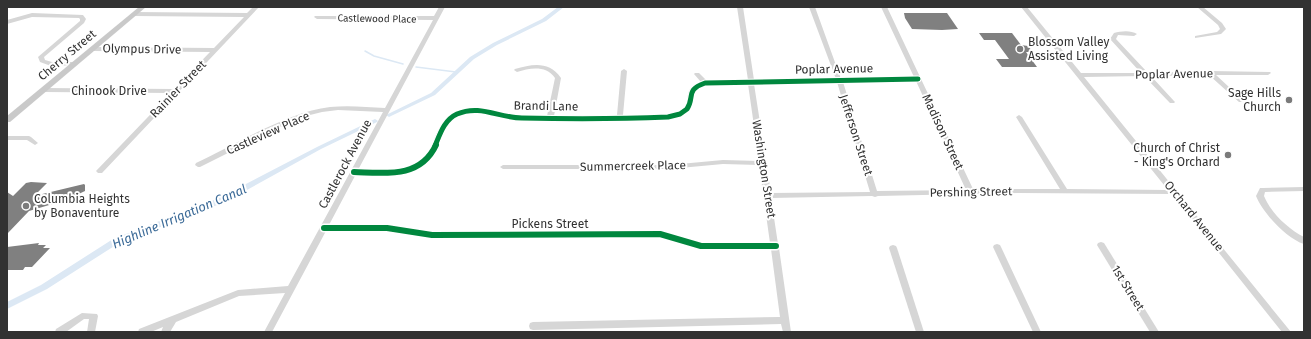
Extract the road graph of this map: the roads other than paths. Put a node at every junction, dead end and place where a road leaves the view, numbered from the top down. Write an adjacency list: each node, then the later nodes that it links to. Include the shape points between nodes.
1 (142, 7): 9 (main road, Cherry Street)
2 (256, 7): 10 (street, Rainier Street)
3 (442, 7): 12 (street, Castlerock Avenue)
4 (740, 7): 28 (street, Washington Street)
5 (812, 7): 27 (street, Jefferson Street)
6 (884, 7): 26 (street, Madison Street)
7 (1024, 7): 25 (street, Orchard Avenue)
8 (1200, 7): 15 (street, via 1223,28 1219,33)
9 (134, 14): 10 (street); 16 (main road, Cherry Street)
10 (248, 15): 17 (street, Rainier Street)
11 (317, 17): 12 (street, Castlewood Place)
12 (436, 18): 34 (street, Castlerock Avenue)
13 (7, 22): 18 (street, via 32,15 81,16 84,19 82,22 41,57 42,61 47,63)
14 (1134, 34): 24 (street, via 1116,34 1113,39)
15 (1198, 37)
16 (93, 49): 17 (street, Olympus Drive); 18 (main road, Cherry Street)
17 (214, 50): 31 (street, Rainier Street)
18 (74, 64): 30 (main road, Cherry Street)
19 (517, 70): 37 (street, via 539,67 556,74 558,78)
20 (624, 71): 35 (street)
21 (1210, 73): 22 (street, Poplar Avenue); 24 (street, Poplar Avenue); 32 (street)
22 (1268, 73)
23 (697, 74): 29 (street)
24 (1146, 74): 25 (street, Poplar Avenue); 33 (street)
25 (1080, 75): 48 (street, Orchard Avenue)
26 (918, 79): 27 (street, Poplar Avenue); 49 (street, Madison Street)
27 (839, 80): 28 (street, Poplar Avenue); 50 (street, Jefferson Street)
28 (751, 82): 29 (street); 41 (street, Washington Street)
29 (705, 83): 35 (street, Brandi Lane, via 698,85 691,92 688,108 678,115)
30 (43, 90): 31 (street, Chinook Drive); 38 (main road, Cherry Street)
31 (175, 91): 44 (street, Rainier Street)
32 (1241, 101)
33 (1172, 102)
34 (387, 110): 42 (street, Castleview Place, via 336,109 311,113); 45 (street, Castlerock Avenue)
35 (620, 117): 37 (street, Brandi Lane)
36 (1019, 117): 47 (street)
37 (550, 118): 45 (street, Brandi Lane, via 512,117 492,110 463,112 443,124 430,155 422,164 399,172)
38 (7, 120)
39 (7, 138): 40 (street, via 29,138)
40 (35, 143)
41 (763, 164): 43 (street, Summercreek Place, via 723,162 669,167); 51 (street, Washington Street)
42 (198, 165)
43 (503, 167)
44 (100, 170)
45 (354, 172): 52 (street, Castlerock Avenue)
46 (1304, 189): 53 (street, via 1263,190 1260,196 1264,205)
47 (1065, 191): 48 (street, Pershing Street); 49 (street, Pershing Street)
48 (1174, 192): 71 (street, Orchard Avenue)
49 (971, 193): 50 (street, Pershing Street)
50 (875, 194): 51 (street, Pershing Street)
51 (768, 196): 55 (street, Washington Street)
52 (324, 228): 55 (street, Pickens Street, via 387,228 432,235 660,234 701,246); 58 (street, Castlerock Avenue)
53 (1304, 241)
54 (1101, 245): 70 (street, 1st Street)
55 (776, 246): 60 (street, Washington Street)
56 (997, 247): 69 (street)
57 (893, 248): 68 (street)
58 (291, 289): 59 (street, via 238,293); 66 (street, Castlerock Avenue)
59 (173, 319): 64 (street); 65 (street)
60 (786, 320): 61 (street); 67 (street, Washington Street)
61 (533, 326)
62 (59, 332): 63 (street, via 82,316 94,316)
63 (91, 332)
64 (142, 332)
65 (165, 332)
66 (268, 332)
67 (788, 332)
68 (920, 332)
69 (1037, 332)
70 (1155, 332)
71 (1287, 332)

